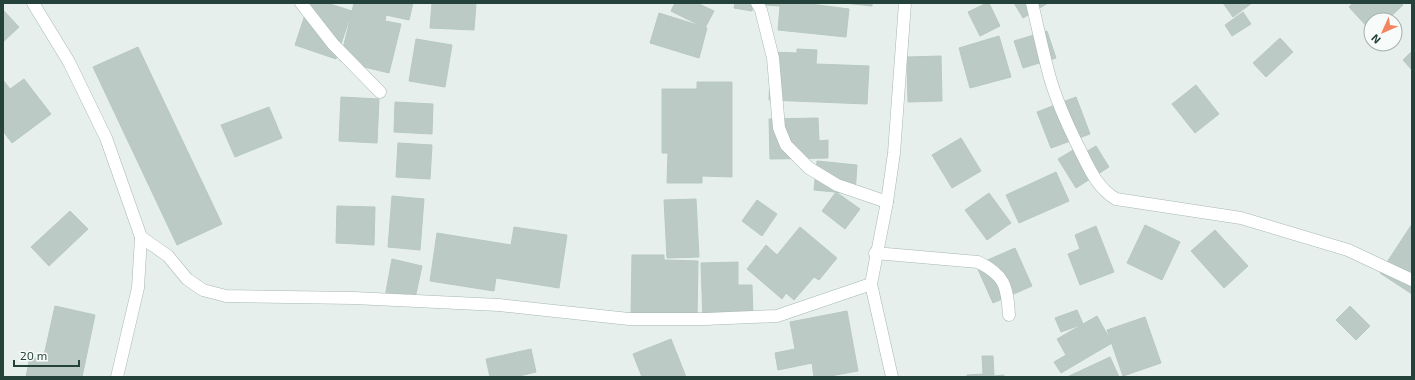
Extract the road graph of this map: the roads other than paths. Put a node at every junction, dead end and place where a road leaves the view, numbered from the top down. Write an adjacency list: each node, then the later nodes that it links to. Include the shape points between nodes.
1 (32, 3): 8 (street, via 69,62 106,138)
2 (301, 3): 6 (street, via 333,44)
3 (757, 3): 7 (street, via 773,58 779,128 786,145 809,168 837,186)
4 (905, 3): 7 (street, via 894,153)
5 (1032, 3): 10 (street, via 1050,79 1069,128 1090,170 1107,194 1116,199 1241,218 1348,250)
6 (380, 92)
7 (887, 202): 9 (street)
8 (141, 237): 11 (street, via 168,256 187,278 204,290 226,296 354,298 499,305 629,319 704,319 777,316); 14 (street, via 138,288)
9 (876, 253): 11 (street); 12 (street, via 978,262 992,269 1001,278 1007,292)
10 (1412, 280)
11 (871, 284): 13 (street)
12 (1009, 315)
13 (888, 376)
14 (117, 377)

